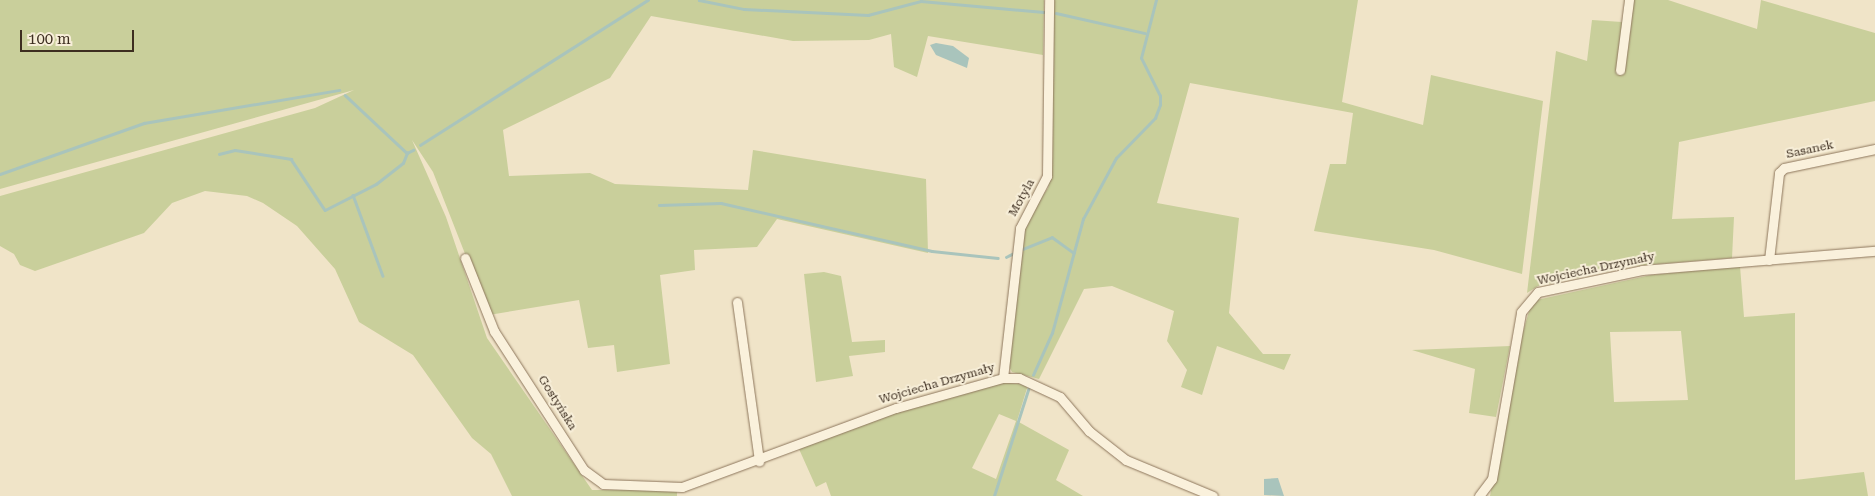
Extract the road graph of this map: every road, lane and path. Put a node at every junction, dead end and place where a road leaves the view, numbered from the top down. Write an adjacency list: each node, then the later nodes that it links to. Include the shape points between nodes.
1 (1049, 0): 9 (street, Motyla, via 1047,176 1020,228)
2 (1629, 0): 3 (street)
3 (1620, 70)
4 (1875, 149): 7 (street, Sasanek, via 1784,168 1779,173)
5 (1875, 251): 7 (street, Wojciecha Drzymały)
6 (465, 258): 11 (street, Gostyńska, via 494,331 592,479 603,484)
7 (1769, 260): 13 (street, Wojciecha Drzymały, via 1642,270 1538,292 1529,298 1511,357 1492,479)
8 (737, 302): 10 (street)
9 (1003, 378): 10 (street, Wojciecha Drzymały, via 896,408); 12 (street, Wojciecha Drzymały, via 1019,378 1052,391 1107,448 1162,478)
10 (759, 461): 11 (street, Wojciecha Drzymały)
11 (682, 492)
12 (1213, 496)
13 (1479, 496)

